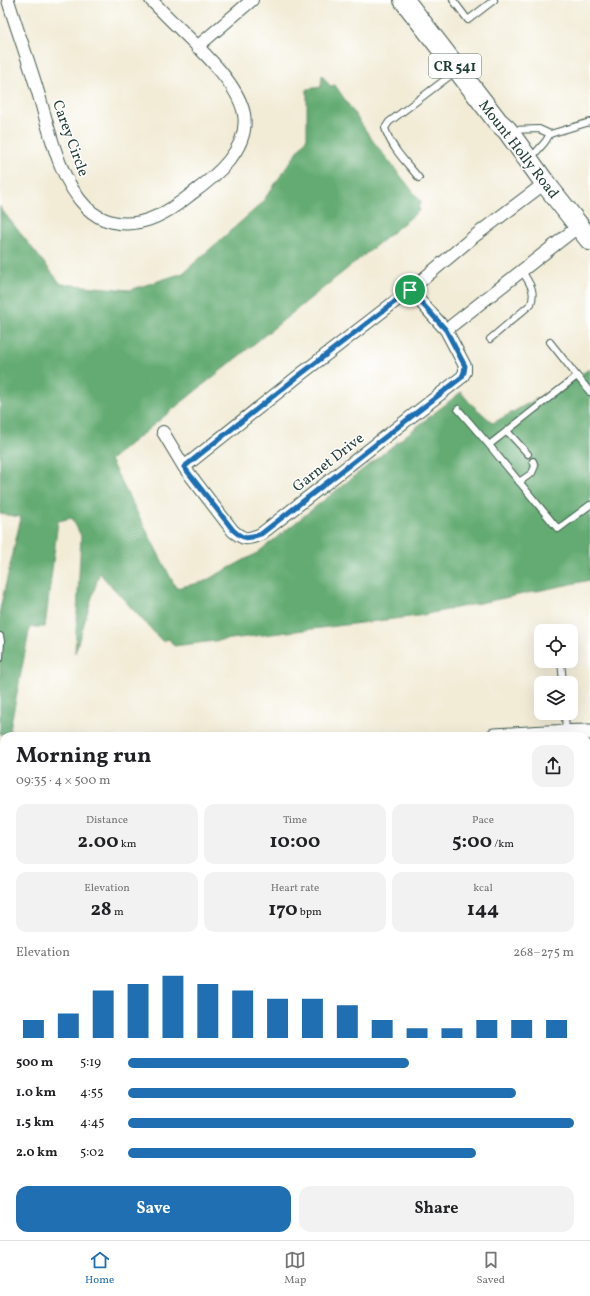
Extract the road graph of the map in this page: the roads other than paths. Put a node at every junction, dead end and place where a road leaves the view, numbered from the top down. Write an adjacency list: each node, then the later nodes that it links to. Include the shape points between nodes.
1 (8, 0): 7 (street, Carey Circle, via 54,146 67,179 87,208 96,216 116,223 139,223 150,220 178,204 217,174 237,147 244,123 239,98)
2 (151, 0): 7 (street, Carey Circle)
3 (252, 0): 7 (street)
4 (404, 0): 8 (highway, Mount Holly Road / CR 541)
5 (453, 0): 6 (lane, via 468,20)
6 (494, 0)
7 (197, 47)
8 (458, 69): 10 (highway, Mount Holly Road / CR 541, via 498,122); 13 (lane, via 389,122 386,128 388,137)
9 (590, 122): 11 (lane)
10 (507, 130): 11 (lane, via 539,129); 12 (highway, Mount Holly Road / CR 541)
11 (550, 134): 12 (lane)
12 (528, 160): 14 (highway, Mount Holly Road / CR 541)
13 (419, 178)
14 (545, 183): 15 (highway, Mount Holly Road / CR 541); 17 (street, via 486,227)
15 (585, 233): 16 (street)
16 (522, 271): 18 (street); 19 (lane, via 533,291 531,304)
17 (410, 290): 18 (street, Garnet Drive); 29 (street)
18 (446, 330): 29 (street, Garnet Drive, via 465,366 462,377 261,534 249,539 243,538 233,530)
19 (490, 339)
20 (550, 342): 21 (lane)
21 (577, 376): 22 (lane); 24 (lane)
22 (590, 392)
23 (458, 409): 26 (lane)
24 (507, 431): 26 (lane); 27 (lane)
25 (163, 432): 29 (street, Garnet Drive)
26 (489, 445): 30 (lane)
27 (528, 454)
28 (533, 461): 30 (lane, via 535,466 532,473)
29 (184, 467)
30 (520, 482): 31 (lane, via 558,528)
31 (590, 505)
32 (0, 636): 33 (lane)
33 (0, 658)
34 (565, 720): 35 (lane)
35 (566, 732)

